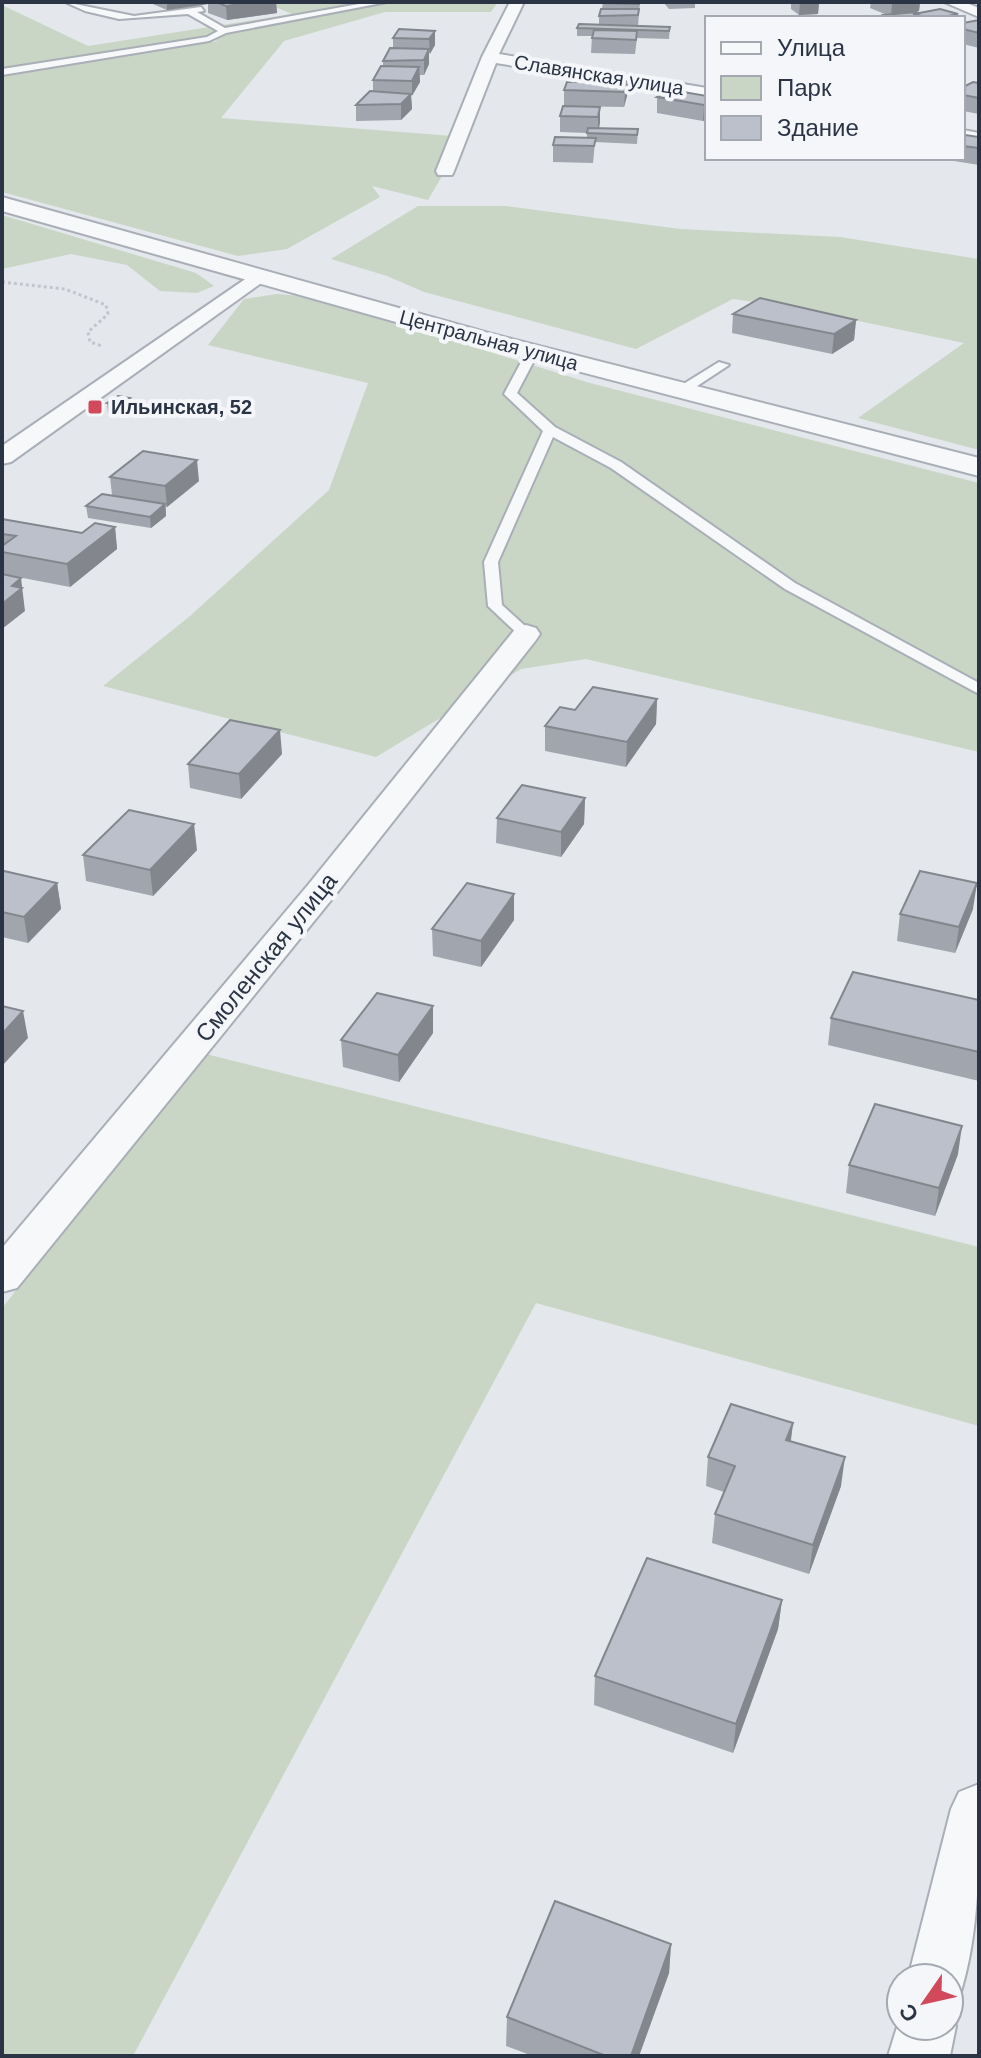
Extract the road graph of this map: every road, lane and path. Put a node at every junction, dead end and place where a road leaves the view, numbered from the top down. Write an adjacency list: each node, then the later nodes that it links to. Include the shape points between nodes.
1 (69, 2): 6 (lane, via 102,17 125,20)
2 (383, 2): 8 (lane)
3 (517, 2): 9 (street)
4 (951, 2): 7 (street)
5 (205, 8): 6 (lane)
6 (189, 11): 8 (lane)
7 (979, 13)
8 (224, 31): 10 (lane, via 209,39)
9 (490, 57): 11 (street, Славянская улица); 12 (street)
10 (2, 72)
11 (705, 93)
12 (445, 171)
13 (2, 204): 14 (street, Центральная улица)
14 (257, 277): 16 (street, Центральная улица); 17 (street)
15 (2, 282): 17 (path, via 65,289 106,305 108,314 88,332 90,342)
16 (532, 353): 19 (street, Центральная улица); 20 (lane, via 510,394)
17 (144, 357): 21 (street)
18 (723, 365): 19 (lane)
19 (681, 391): 22 (street, Центральная улица)
20 (550, 430): 23 (lane, via 491,562 495,606); 24 (lane, via 616,465 790,586)
21 (2, 457)
22 (979, 467)
23 (526, 634): 25 (street, Смоленская улица)
24 (979, 689)
25 (2, 1277)
26 (979, 1809): 27 (street)
27 (942, 1962)

